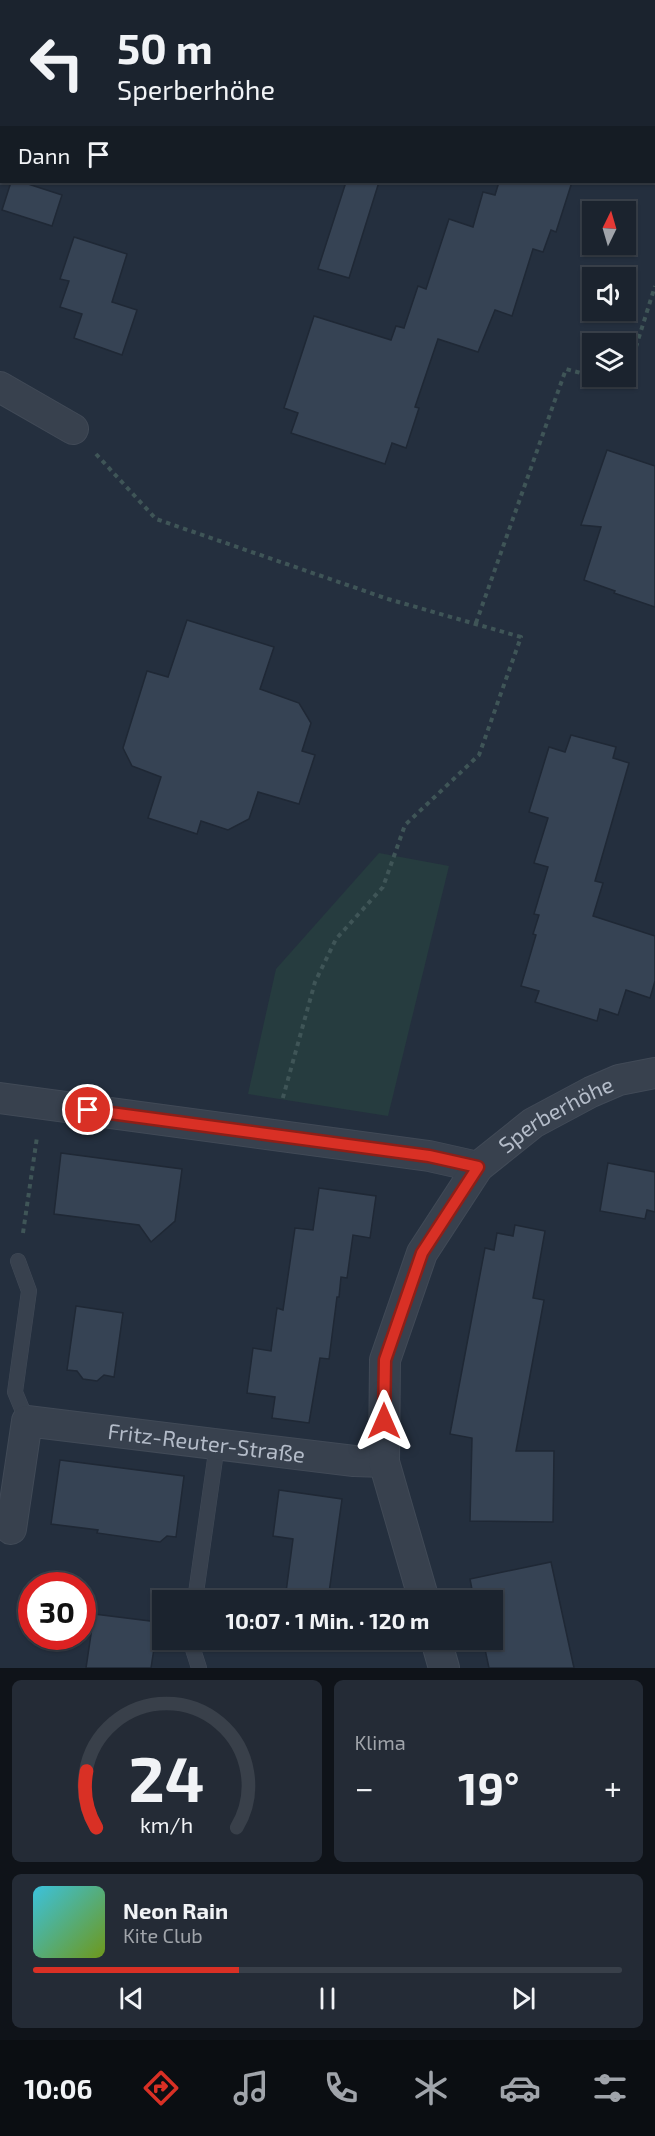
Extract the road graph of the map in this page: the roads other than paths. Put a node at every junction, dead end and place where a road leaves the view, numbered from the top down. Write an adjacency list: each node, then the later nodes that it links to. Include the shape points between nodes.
1 (0, 387): 2 (street)
2 (73, 429)
3 (655, 1073): 5 (street, Sperberhöhe, via 619,1080 591,1092 533,1123)
4 (0, 1098): 5 (street, Sperberhöhe, via 429,1156)
5 (478, 1167): 9 (street, via 422,1253 385,1360)
6 (18, 1261): 7 (lane, via 29,1291 15,1392)
7 (27, 1421): 8 (street, Fritz-Reuter-Straße); 10 (street)
8 (217, 1445): 9 (street, Fritz-Reuter-Straße); 11 (lane)
9 (384, 1462): 12 (street)
10 (11, 1529)
11 (196, 1590)
12 (421, 1590)
13 (193, 1650): 15 (lane)
14 (439, 1650): 16 (street)
15 (199, 1668)
16 (444, 1668)

